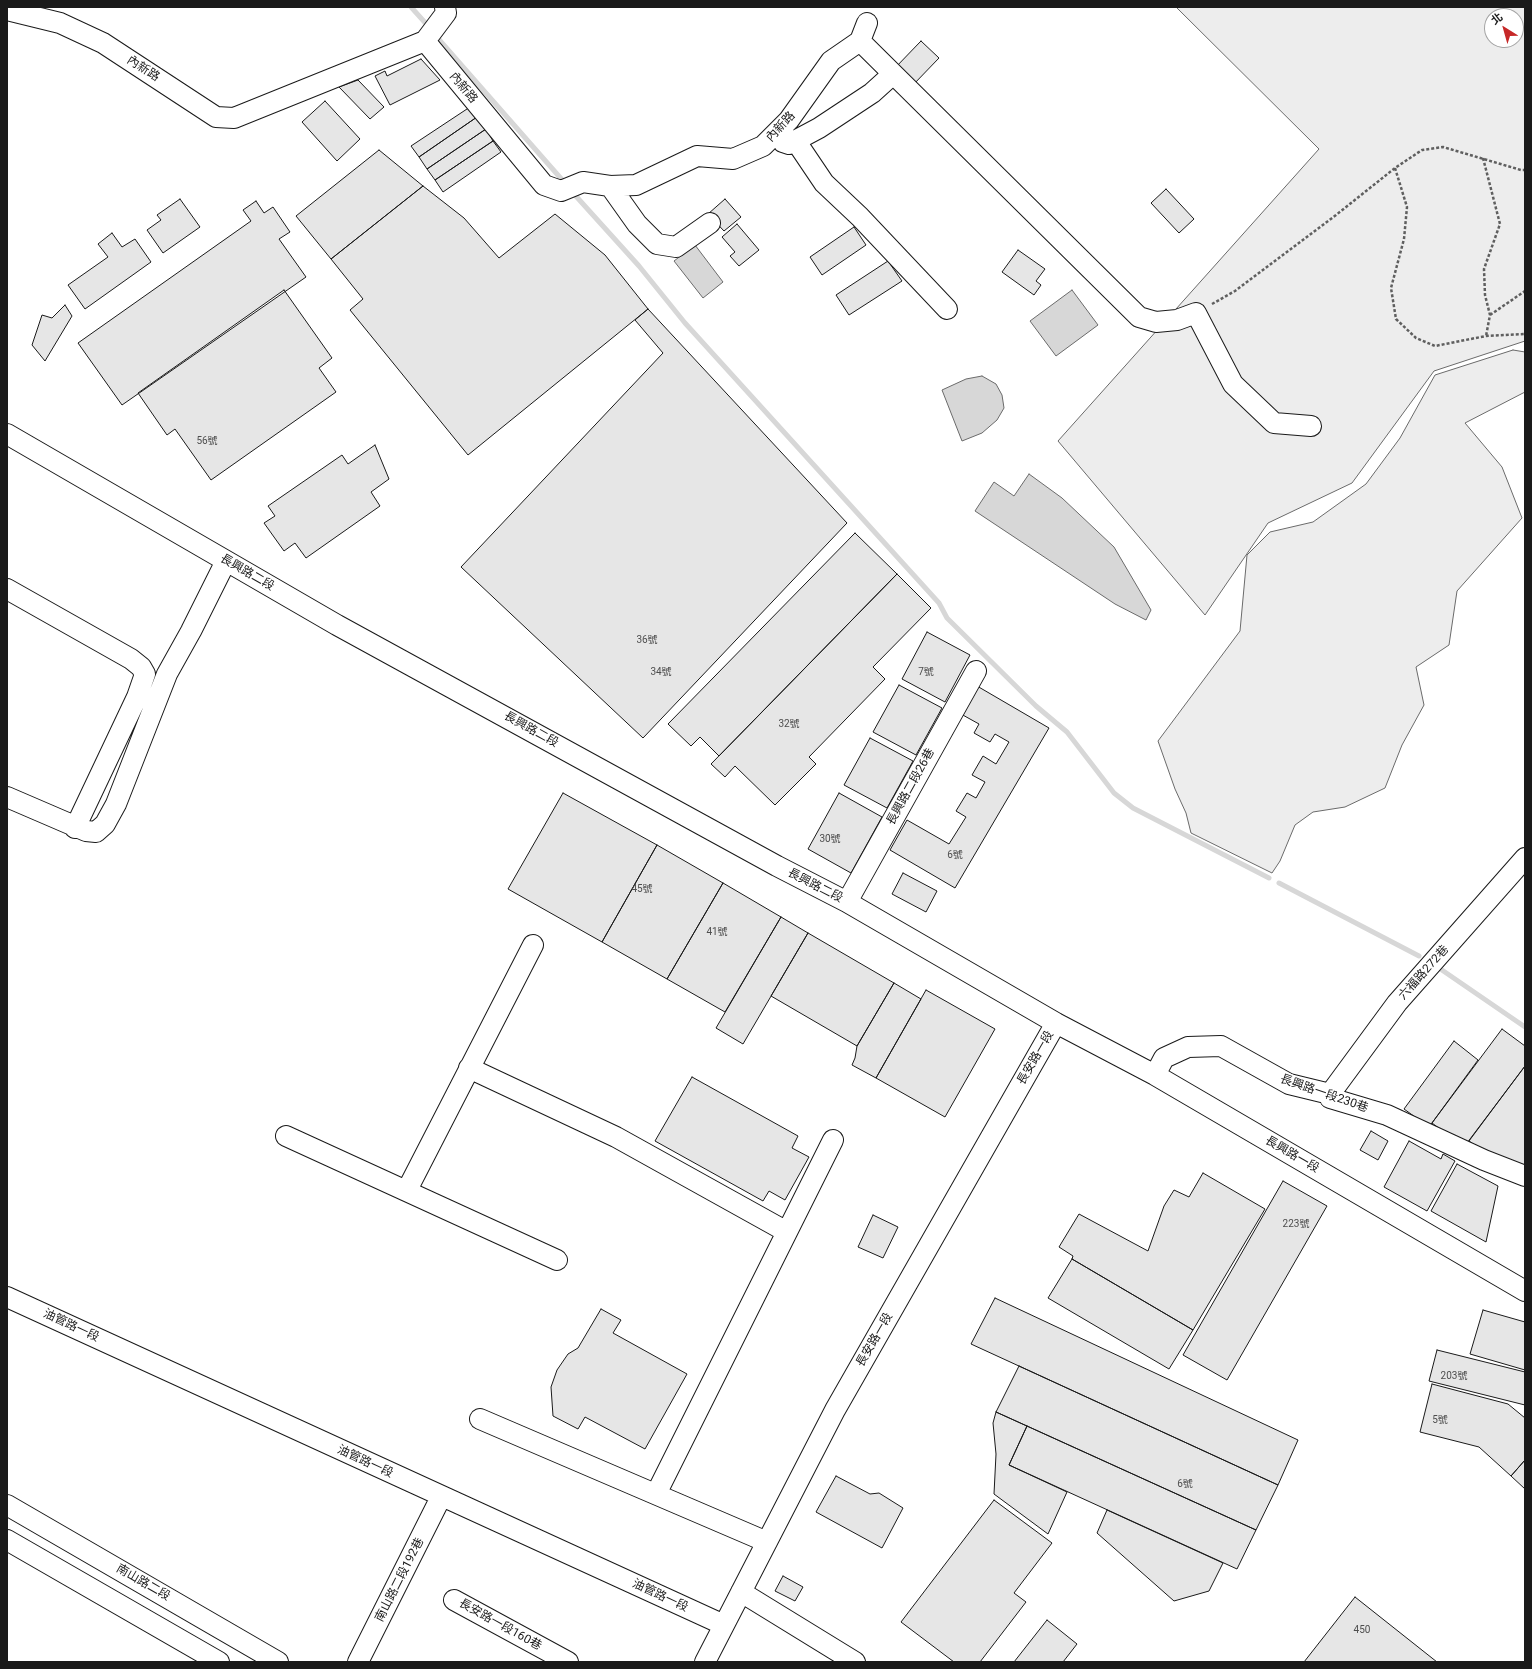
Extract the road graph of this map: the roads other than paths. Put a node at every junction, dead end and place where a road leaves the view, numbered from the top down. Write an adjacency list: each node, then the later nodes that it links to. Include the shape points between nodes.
1 (445, 7): 4 (street, via 446,13)
2 (7, 10): 4 (street, 內新路, via 60,23 103,43 216,117 234,118)
3 (867, 23): 5 (street)
4 (425, 41): 9 (street, 內新路, via 544,185 561,191 583,182)
5 (860, 42): 6 (street); 7 (street, 內新路, via 831,61 789,120)
6 (893, 74): 8 (street, via 872,93 819,128); 12 (street, via 1139,317 1156,322 1177,320 1196,313 1233,384 1274,423)
7 (769, 140): 8 (street, via 789,144); 9 (street, 內新路, via 763,146 733,159 697,156 636,185)
8 (795, 140): 11 (street, via 824,183 860,217)
9 (610, 186): 10 (street, via 637,224 657,244 676,247)
10 (710, 223)
11 (947, 309)
12 (1311, 426)
13 (7, 434): 14 (street, 長興路二段)
14 (226, 561): 18 (street, via 167,674 116,804 105,824 96,832); 20 (street, 長興路二段, via 337,625)
15 (7, 589): 18 (street, via 132,659 145,674 137,697)
16 (976, 671): 20 (street, 長興路二段26巷)
17 (7, 798): 18 (street)
18 (75, 828)
19 (1525, 858): 25 (street, 六福路272巷, via 1397,1004)
20 (847, 902): 22 (street, 長興路二段)
21 (532, 945): 23 (street)
22 (1056, 1023): 24 (street, 長興路一段); 39 (street, 長安路一段, via 835,1410)
23 (469, 1068): 29 (street); 30 (street, via 616,1138)
24 (1155, 1075): 25 (street, 長興路一段230巷, via 1164,1058 1188,1047 1221,1046 1289,1084); 32 (street, 長興路一段)
25 (1330, 1094): 28 (street, 長興路一段230巷, via 1330,1098 1387,1115)
26 (286, 1136): 29 (street)
27 (833, 1140): 30 (street)
28 (1525, 1176)
29 (407, 1190): 31 (street)
30 (787, 1232): 35 (street)
31 (557, 1260)
32 (1525, 1291)
33 (7, 1297): 36 (street, 油管路一段)
34 (480, 1419): 35 (street)
35 (656, 1494): 39 (street)
36 (441, 1497): 42 (street, 油管路一段); 45 (street, 南山路二段192巷)
37 (7, 1505): 44 (street, 南山路二段)
38 (7, 1540): 43 (street)
39 (767, 1542): 40 (street, 長安路一段)
40 (741, 1592): 42 (street, 長安路一段); 48 (street)
41 (454, 1600): 46 (street, 長安路一段160巷)
42 (724, 1626): 47 (street, 長安路一段)
43 (219, 1662)
44 (278, 1662)
45 (358, 1662)
46 (568, 1662)
47 (705, 1662)
48 (855, 1662)

